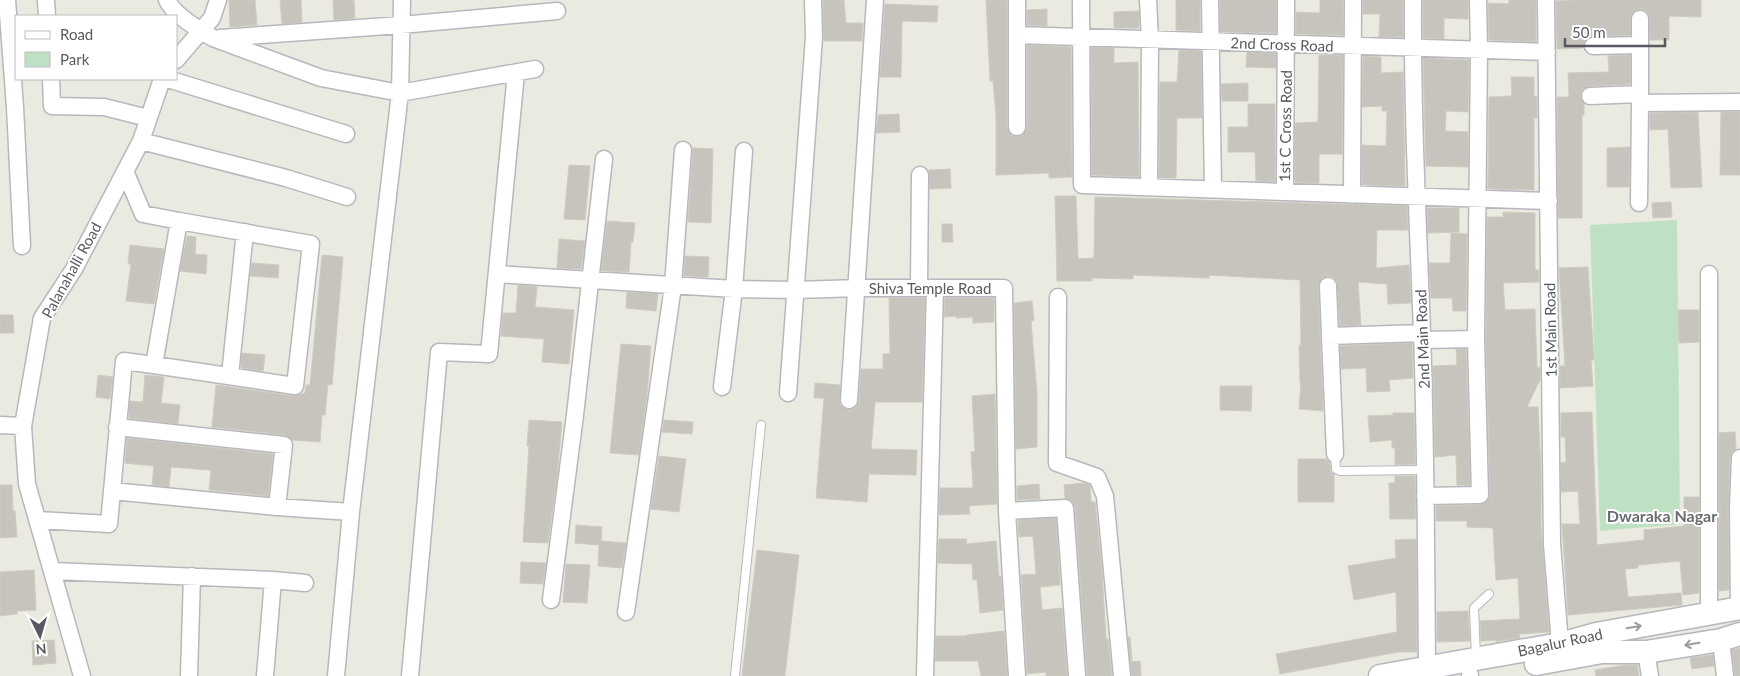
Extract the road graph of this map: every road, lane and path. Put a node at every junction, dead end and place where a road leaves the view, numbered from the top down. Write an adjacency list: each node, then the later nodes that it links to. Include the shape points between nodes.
1 (7, 0): 63 (street)
2 (46, 0): 18 (street)
3 (167, 0): 21 (street, via 171,7)
4 (218, 0): 21 (street)
5 (402, 0): 20 (street)
6 (814, 0): 72 (street)
7 (875, 0): 69 (street)
8 (1017, 0): 22 (street)
9 (1081, 0): 23 (street)
10 (1148, 0): 24 (street)
11 (1210, 0): 25 (street)
12 (1286, 0): 26 (street, 1st C Cross Road)
13 (1353, 0): 28 (street)
14 (1413, 0): 30 (street, 2nd Main Road)
15 (1478, 0): 31 (street)
16 (1546, 0): 32 (street, 1st Main Road)
17 (557, 11): 20 (street)
18 (47, 15)
19 (1640, 19): 27 (street)
20 (401, 25): 21 (street); 39 (street)
21 (207, 35): 33 (street); 39 (street, via 321,78)
22 (1017, 35): 23 (street, 2nd Cross Road); 44 (street)
23 (1081, 38): 24 (street, 2nd Cross Road); 52 (street, via 1082,185)
24 (1150, 40): 25 (street, 2nd Cross Road); 52 (street)
25 (1210, 42): 26 (street, 2nd Cross Road); 53 (street)
26 (1286, 44): 28 (street, 2nd Cross Road); 54 (street, 1st C Cross Road)
27 (1640, 45): 29 (street); 41 (street)
28 (1354, 46): 30 (street, 2nd Cross Road); 55 (street)
29 (1593, 46)
30 (1413, 48): 31 (street, 2nd Cross Road); 56 (street, 2nd Main Road)
31 (1479, 50): 32 (street, 2nd Cross Road); 58 (street)
32 (1546, 52): 59 (street, 1st Main Road)
33 (178, 58)
34 (535, 69): 35 (street)
35 (516, 73): 39 (street); 64 (street)
36 (51, 80): 43 (street, via 52,106 104,107)
37 (162, 80): 43 (street, Palanahalli Road)
38 (171, 80): 45 (street)
39 (400, 93): 93 (street)
40 (1590, 96): 41 (street)
41 (1640, 98): 42 (street); 60 (street)
42 (1740, 102)
43 (148, 118): 46 (street, Palanahalli Road)
44 (1017, 127)
45 (346, 134)
46 (141, 141): 50 (street, Palanahalli Road); 57 (street, via 286,178)
47 (682, 150): 67 (street)
48 (744, 151): 71 (street)
49 (604, 159): 66 (street)
50 (125, 171): 61 (street, via 143,214); 84 (street, Palanahalli Road, via 74,269 42,318)
51 (920, 175): 70 (street)
52 (1149, 187): 53 (street)
53 (1213, 189): 54 (street)
54 (1285, 192): 55 (street)
55 (1352, 195): 56 (street)
56 (1416, 197): 58 (street); 75 (street, 2nd Main Road)
57 (347, 198)
58 (1477, 199): 59 (street); 76 (street)
59 (1549, 201): 106 (street, 1st Main Road)
60 (1638, 203)
61 (179, 221): 62 (street); 77 (street)
62 (245, 232): 78 (street); 78 (street, via 311,244 295,386)
63 (22, 246)
64 (497, 274): 66 (street, Shiva Temple Road); 113 (street, via 489,354 439,352)
65 (1709, 274): 103 (street)
66 (590, 280): 67 (street, Shiva Temple Road); 100 (street)
67 (673, 286): 71 (street, Shiva Temple Road); 102 (street)
68 (1328, 286): 74 (street)
69 (858, 288): 70 (street, Shiva Temple Road); 72 (street, Shiva Temple Road); 81 (street)
70 (927, 288): 92 (street, Shiva Temple Road, via 1004,288); 115 (street)
71 (734, 289): 72 (street, Shiva Temple Road); 79 (street)
72 (796, 290): 80 (street)
73 (1058, 297): 118 (street, via 1057,463 1097,477 1105,496)
74 (1330, 336): 75 (street); 86 (street)
75 (1422, 336): 76 (street); 88 (street, 2nd Main Road)
76 (1476, 339): 90 (street, via 1480,495)
77 (154, 365): 78 (street); 85 (street, via 124,361)
78 (230, 375)
79 (722, 387)
80 (788, 393)
81 (850, 400)
82 (0, 425): 84 (street)
83 (761, 425): 114 (lane)
84 (23, 426): 94 (street, Palanahalli Road, via 27,484)
85 (117, 427): 89 (street); 91 (street, via 284,445)
86 (1335, 454): 88 (lane, via 1336,469 1340,471)
87 (1740, 458): 101 (street)
88 (1425, 470): 90 (street, 2nd Main Road)
89 (112, 491): 91 (street); 94 (street, via 108,524)
90 (1425, 496): 107 (street, 2nd Main Road)
91 (277, 507): 93 (street)
92 (1008, 511): 116 (street, Shiva Temple Road); 117 (street, via 1065,508)
93 (351, 512): 112 (street)
94 (38, 520): 95 (street, Palanahalli Road)
95 (52, 570): 96 (street); 109 (street, Palanahalli Road)
96 (192, 576): 97 (street); 110 (street)
97 (273, 580): 98 (street); 111 (street)
98 (305, 583)
99 (1489, 594): 108 (lane, via 1474,608)
100 (551, 600)
101 (1739, 609): 103 (main road, Bagalur Road)
102 (626, 612)
103 (1709, 614): 106 (main road, Bagalur Road, one-way to 103, via 1596,634)
104 (1731, 637): 105 (main road, Bagalur Road, one-way to 105); 121 (street)
105 (1646, 652): 106 (main road, Bagalur Road, via 1602,652); 120 (street)
106 (1552, 660): 108 (main road, Bagalur Road)
107 (1431, 671): 108 (main road, Bagalur Road); 119 (main road, Bagalur Road)
108 (1470, 671)
109 (82, 676)
110 (189, 676)
111 (265, 676)
112 (336, 676)
113 (410, 676)
114 (735, 676)
115 (925, 676)
116 (1017, 676)
117 (1077, 676)
118 (1122, 676)
119 (1380, 676)
120 (1650, 676)
121 (1725, 676)

